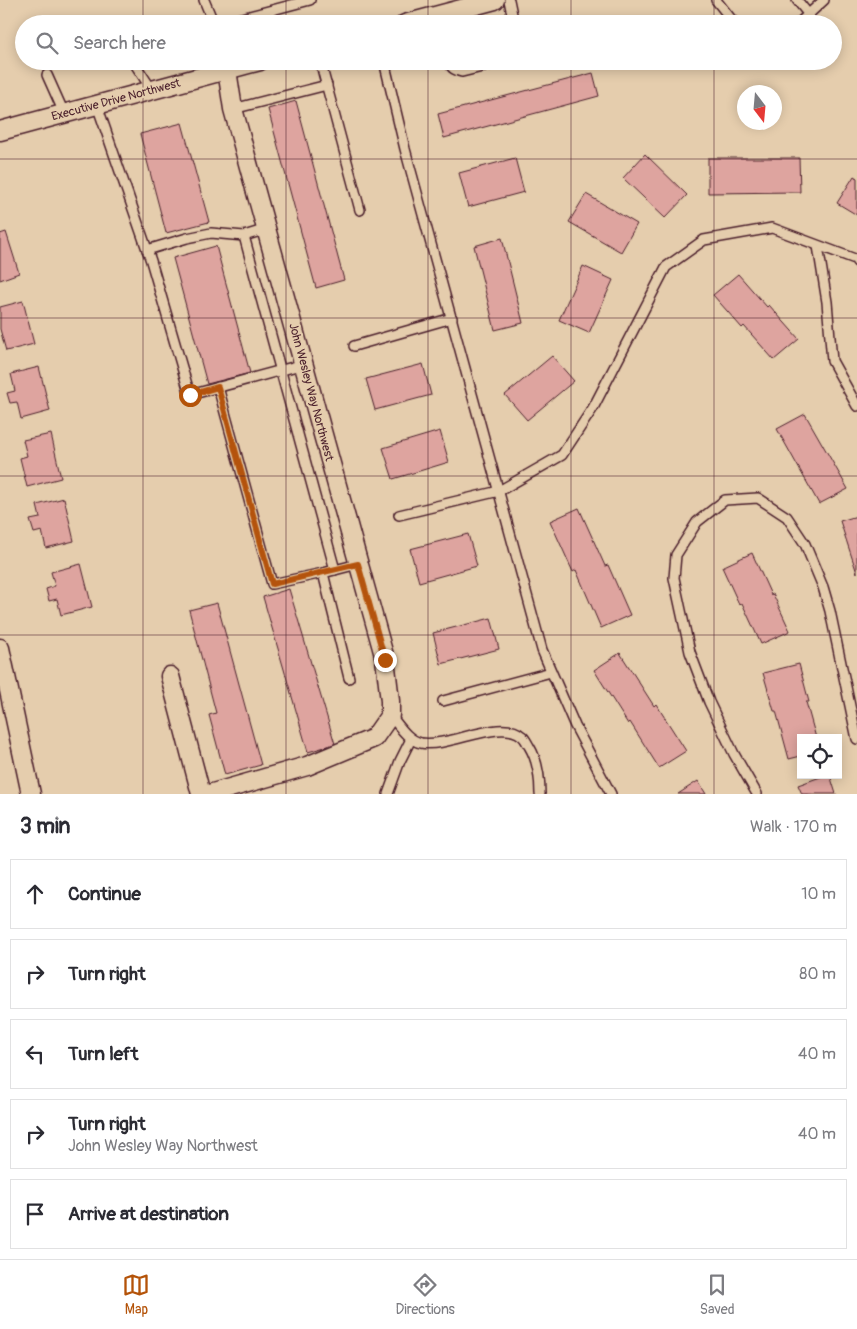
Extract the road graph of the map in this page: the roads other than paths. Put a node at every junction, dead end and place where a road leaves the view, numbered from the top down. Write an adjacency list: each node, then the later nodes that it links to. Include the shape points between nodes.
1 (204, 0): 9 (lane)
2 (310, 0): 10 (lane)
3 (495, 0): 8 (street)
4 (509, 0): 12 (lane)
5 (716, 0): 13 (lane)
6 (797, 0): 14 (lane)
7 (824, 0): 14 (lane)
8 (465, 4): 11 (street)
9 (210, 15)
10 (253, 15)
11 (444, 15)
12 (512, 15)
13 (728, 15)
14 (809, 15)
15 (139, 70): 24 (lane)
16 (213, 70): 24 (street, Executive Drive Northwest)
17 (226, 70): 26 (street, John Wesley Way Northwest)
18 (323, 70): 23 (lane)
19 (386, 70): 35 (lane)
20 (455, 70): 21 (lane)
21 (470, 70)
22 (47, 75): 27 (lane)
23 (327, 85): 26 (lane); 29 (lane)
24 (152, 90): 25 (street, Executive Drive Northwest)
25 (97, 105): 27 (street, Executive Drive Northwest); 33 (lane)
26 (233, 109): 30 (street, John Wesley Way Northwest)
27 (64, 113): 28 (street, Executive Drive Northwest)
28 (0, 131)
29 (360, 210)
30 (267, 229): 31 (lane); 37 (street, John Wesley Way Northwest)
31 (244, 236): 33 (lane, via 211,233); 38 (lane)
32 (818, 246): 34 (lane); 40 (lane, via 832,362); 41 (lane, via 772,228 704,240 666,266 593,408 562,455)
33 (147, 250): 39 (lane, via 190,395)
34 (857, 262)
35 (452, 318): 36 (lane); 41 (lane)
36 (354, 346)
37 (304, 364): 38 (lane); 43 (street, John Wesley Way Northwest)
38 (280, 371): 39 (lane); 44 (lane)
39 (218, 387): 45 (lane, via 272,584)
40 (857, 406)
41 (499, 491): 42 (lane); 47 (lane, via 542,650)
42 (399, 515)
43 (358, 564): 44 (lane); 51 (street, John Wesley Way Northwest, via 385,660)
44 (335, 570): 45 (lane)
45 (323, 573): 49 (lane)
46 (0, 648): 54 (street)
47 (551, 672): 50 (lane); 59 (lane, via 574,726)
48 (170, 676): 55 (street)
49 (350, 678)
50 (444, 701)
51 (390, 715): 52 (lane); 56 (street, via 374,738 307,766)
52 (411, 739): 57 (lane); 58 (lane, via 422,743 453,741 506,728 522,735 534,755)
53 (857, 739): 60 (lane, via 830,611 805,544 787,517 758,498 725,500 697,522 676,555 674,578 690,652 709,702)
54 (31, 794)
55 (201, 794)
56 (208, 794)
57 (388, 794)
58 (540, 794)
59 (611, 794)
60 (758, 794)

